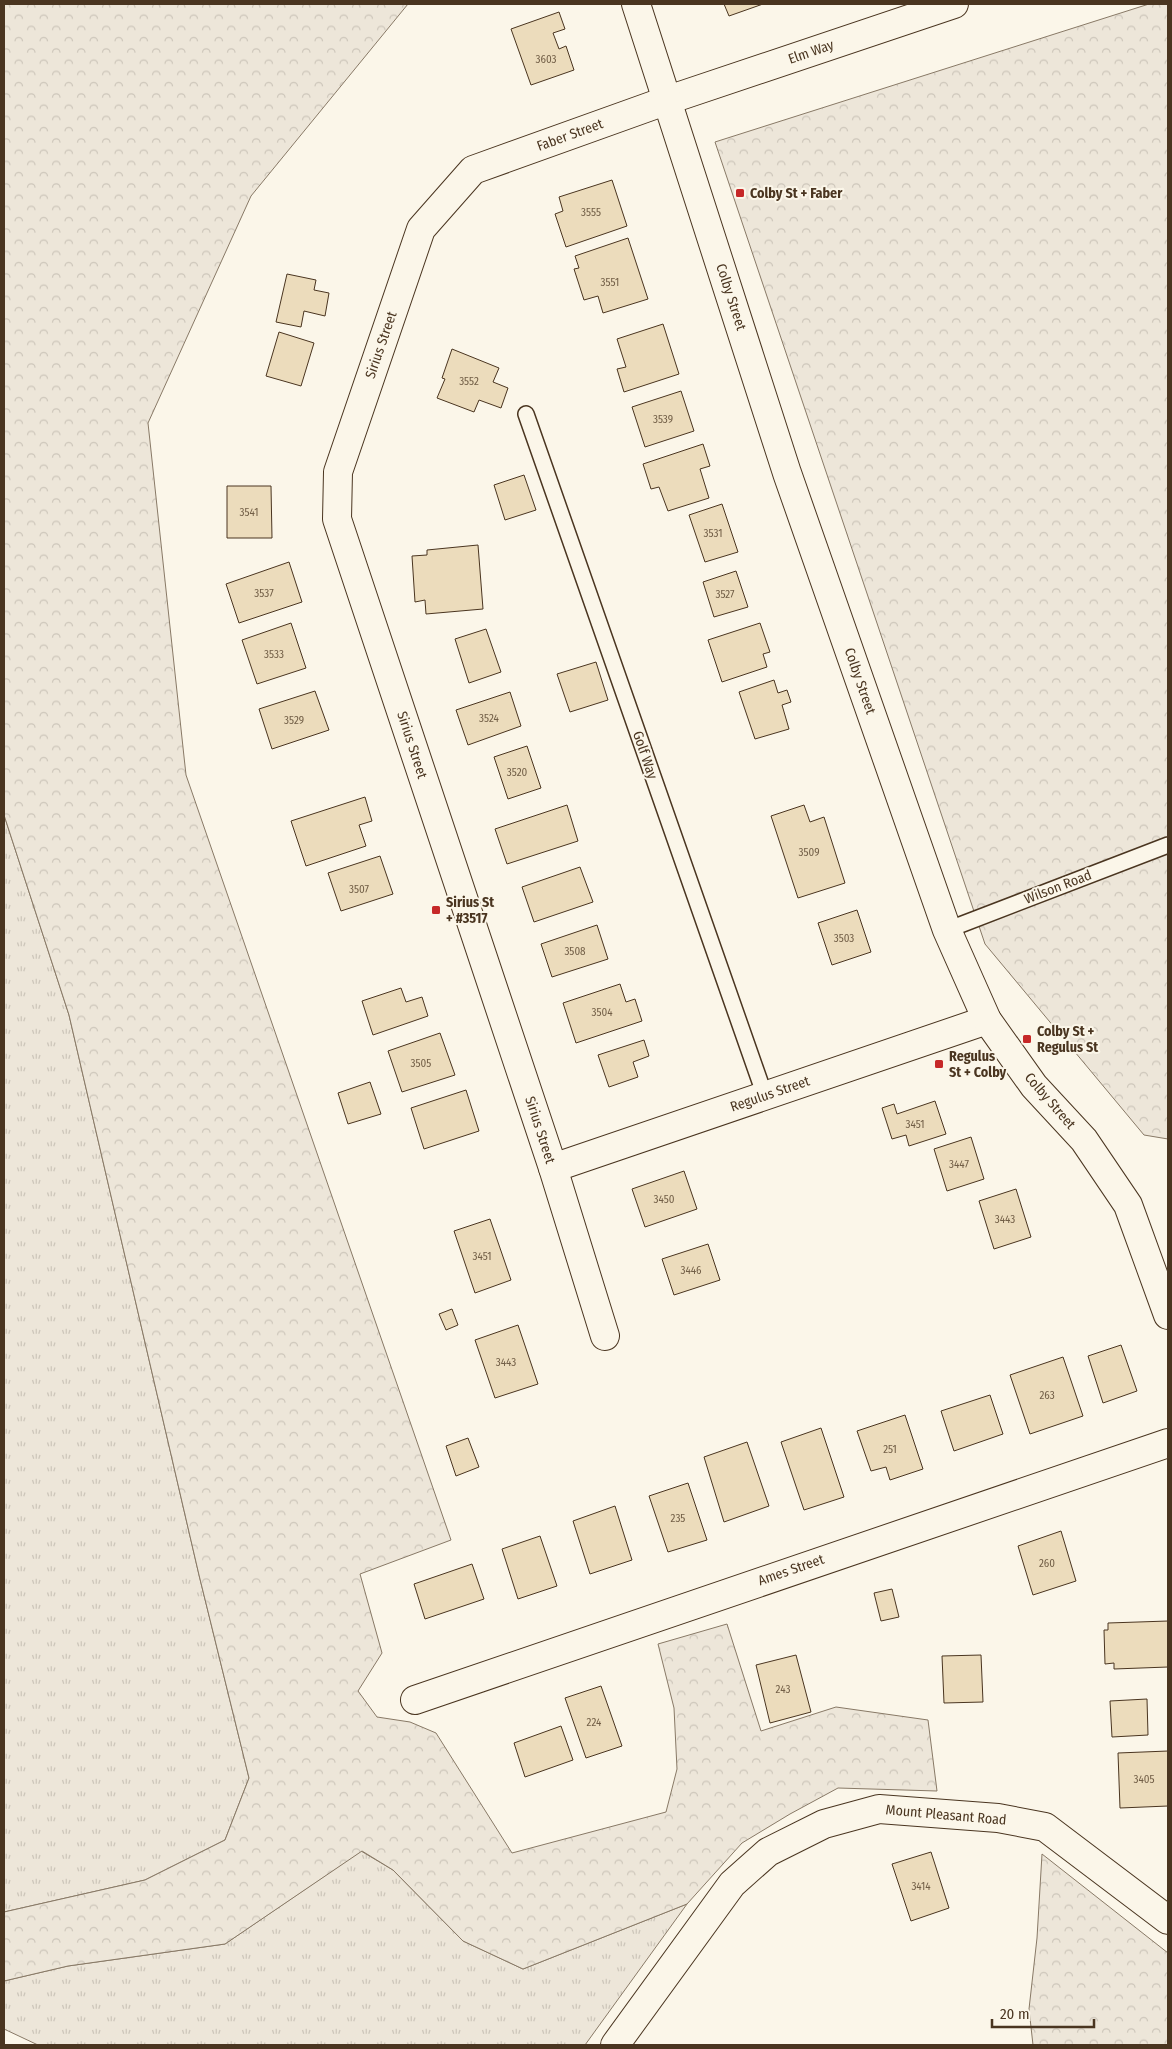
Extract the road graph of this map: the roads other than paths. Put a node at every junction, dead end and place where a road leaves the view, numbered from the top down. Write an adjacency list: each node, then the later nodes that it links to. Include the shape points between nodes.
1 (636, 4): 3 (street, Colby Street)
2 (954, 4): 3 (street, Elm Way)
3 (668, 100): 4 (street, Faber Street); 7 (street, Colby Street, via 787,473)
4 (473, 170): 10 (street, Sirius Street, via 421,229 338,472 337,519)
5 (526, 414): 9 (lane, Golf Way)
6 (1168, 845): 7 (lane, Wilson Road)
7 (947, 930): 8 (street, Colby Street)
8 (987, 1020): 9 (street, Regulus Street); 11 (street, Colby Street, via 1034,1086 1084,1140 1128,1205)
9 (765, 1096): 10 (street, Regulus Street)
10 (553, 1168): 12 (street, Sirius Street)
11 (1168, 1315)
12 (605, 1336)
13 (1168, 1443): 14 (street, Ames Street)
14 (415, 1700)
15 (1168, 1920): 16 (street, Mount Pleasant Road, via 1045,1827 998,1818 879,1809 824,1824 768,1852 732,1884)
16 (615, 2045)

